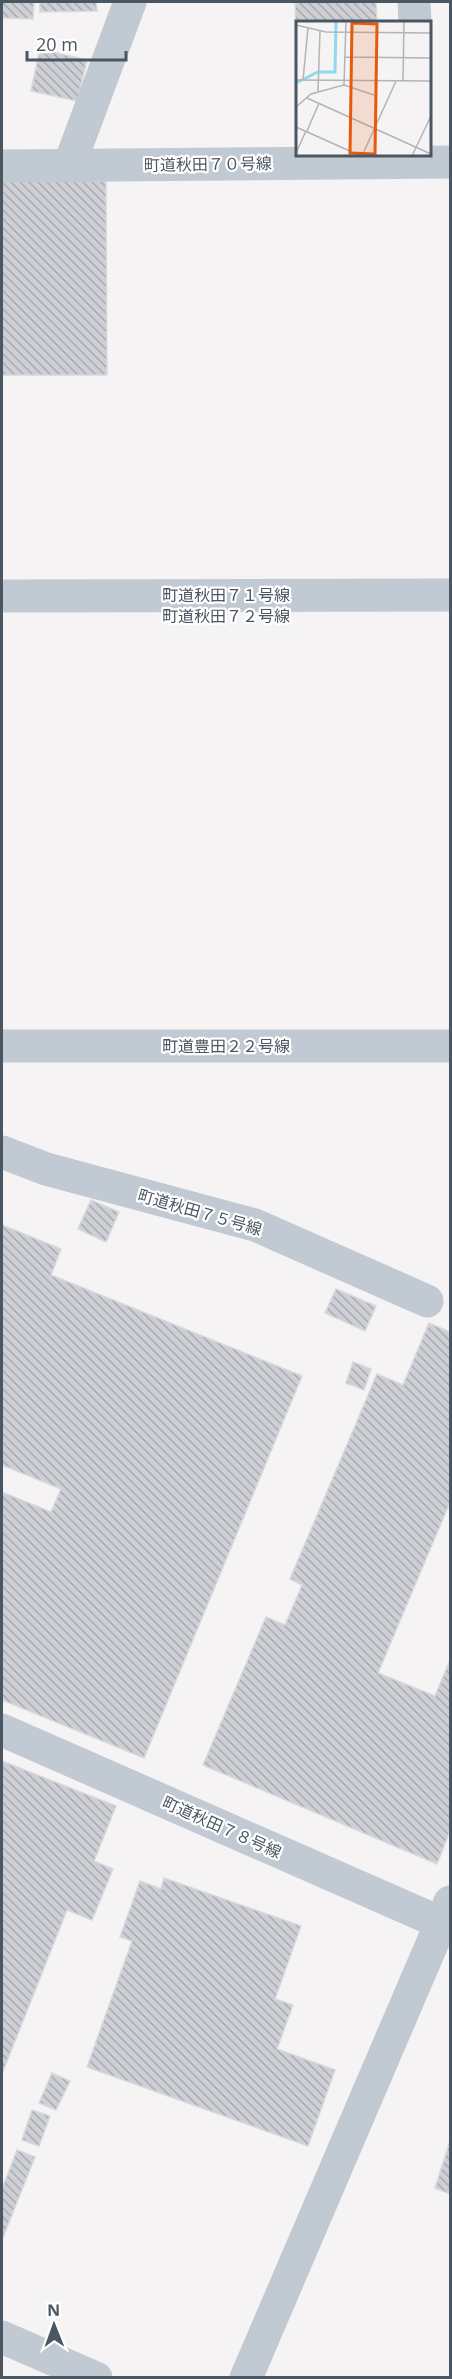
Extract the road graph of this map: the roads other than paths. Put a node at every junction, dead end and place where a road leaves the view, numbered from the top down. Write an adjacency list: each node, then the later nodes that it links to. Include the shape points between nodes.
1 (130, 2): 6 (street)
2 (414, 2): 3 (street)
3 (415, 21)
4 (431, 160): 6 (street, 町道秋田７０号線)
5 (2, 166): 6 (street, 町道秋田７０号線)
6 (69, 166)
7 (450, 595): 8 (street, 町道秋田７１号線)
8 (2, 596)
9 (450, 615): 10 (street, 町道秋田７２号線)
10 (2, 616)
11 (2, 1046): 12 (street, 町道豊田２２号線)
12 (450, 1046)
13 (2, 1152): 14 (street, 町道秋田７５号線, via 46,1169 255,1225)
14 (427, 1301)
15 (2, 1731): 16 (street, 町道秋田７８号線)
16 (448, 1917): 19 (street)
17 (2, 2337): 18 (street)
18 (96, 2378)
19 (246, 2378)

